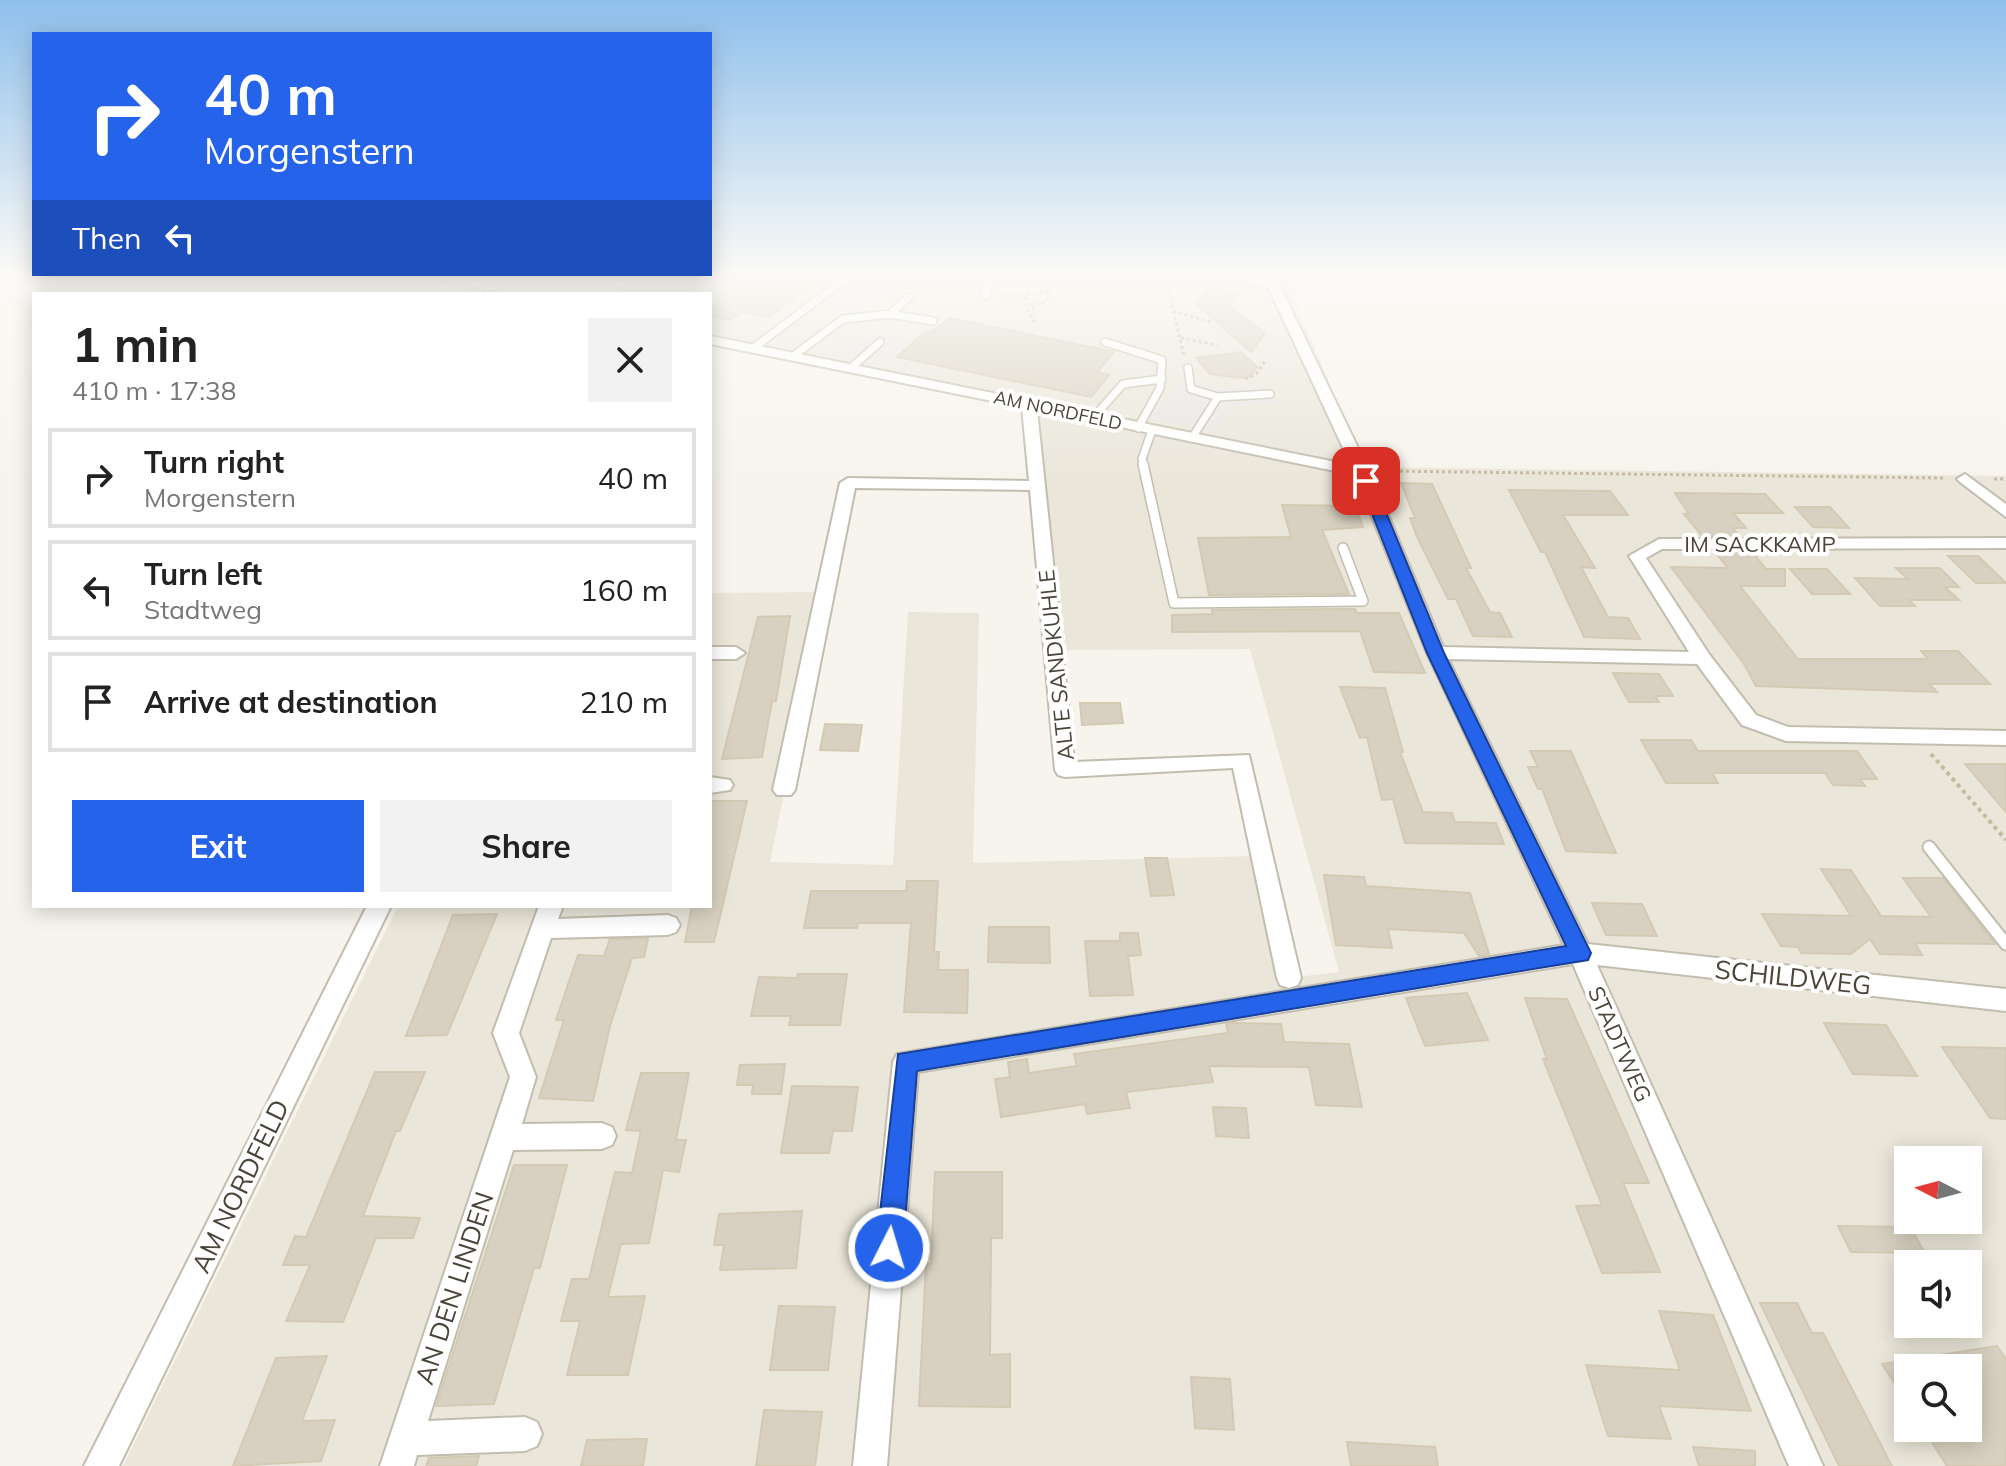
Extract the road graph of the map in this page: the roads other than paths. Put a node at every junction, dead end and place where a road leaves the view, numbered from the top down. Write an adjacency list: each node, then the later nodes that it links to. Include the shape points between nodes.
1 (738, 344): 7 (street, AM NORDFELD)
2 (758, 344): 7 (lane)
3 (809, 344): 8 (lane)
4 (877, 344): 9 (lane)
5 (1113, 344): 11 (lane, via 1162,360)
6 (1301, 344): 18 (street, STADTWEG)
7 (755, 347): 8 (street, AM NORDFELD)
8 (793, 356): 9 (street, AM NORDFELD)
9 (852, 367): 14 (street, AM NORDFELD)
10 (1188, 368): 13 (lane, via 1191,389)
11 (1162, 379): 15 (lane, via 1123,384); 16 (lane)
12 (1270, 394): 13 (lane)
13 (1218, 397): 17 (lane)
14 (1029, 403): 15 (street, AM NORDFELD); 20 (street, ALTE SANDKUHLE)
15 (1093, 418): 16 (street, AM NORDFELD)
16 (1145, 429): 17 (street, AM NORDFELD); 23 (lane, via 1142,459 1174,603 1363,601)
17 (1192, 438): 18 (street, AM NORDFELD)
18 (1360, 471): 26 (street, STADTWEG)
19 (1965, 479): 21 (street)
20 (1037, 486): 29 (street, via 848,483); 36 (street, ALTE SANDKUHLE, via 1065,770 1242,760)
21 (2006, 512)
22 (2006, 543): 27 (street, IM SACKKAMP, via 1659,544 1637,556)
23 (1343, 548)
24 (712, 653): 25 (street)
25 (736, 653)
26 (1436, 653): 27 (street); 35 (street, STADTWEG)
27 (1702, 658): 28 (street, IM SACKKAMP, via 1749,720 1786,734)
28 (2006, 738)
29 (784, 790)
30 (1929, 847): 34 (lane)
31 (378, 908): 42 (street, AM NORDFELD)
32 (547, 917): 33 (street, AN DEN LINDEN); 39 (street, AN DEN LINDEN, via 506,1033 523,1077)
33 (668, 925)
34 (2006, 944)
35 (1580, 953): 37 (street, SCHILDWEG); 43 (street, SCHILDWEG, via 906,1062); 44 (street, STADTWEG)
36 (1289, 978)
37 (2006, 1000)
38 (602, 1136): 39 (street)
39 (503, 1137): 41 (street, AN DEN LINDEN)
40 (525, 1434): 41 (street, AN DEN LINDEN)
41 (402, 1452)
42 (101, 1466)
43 (870, 1466)
44 (1806, 1466)

